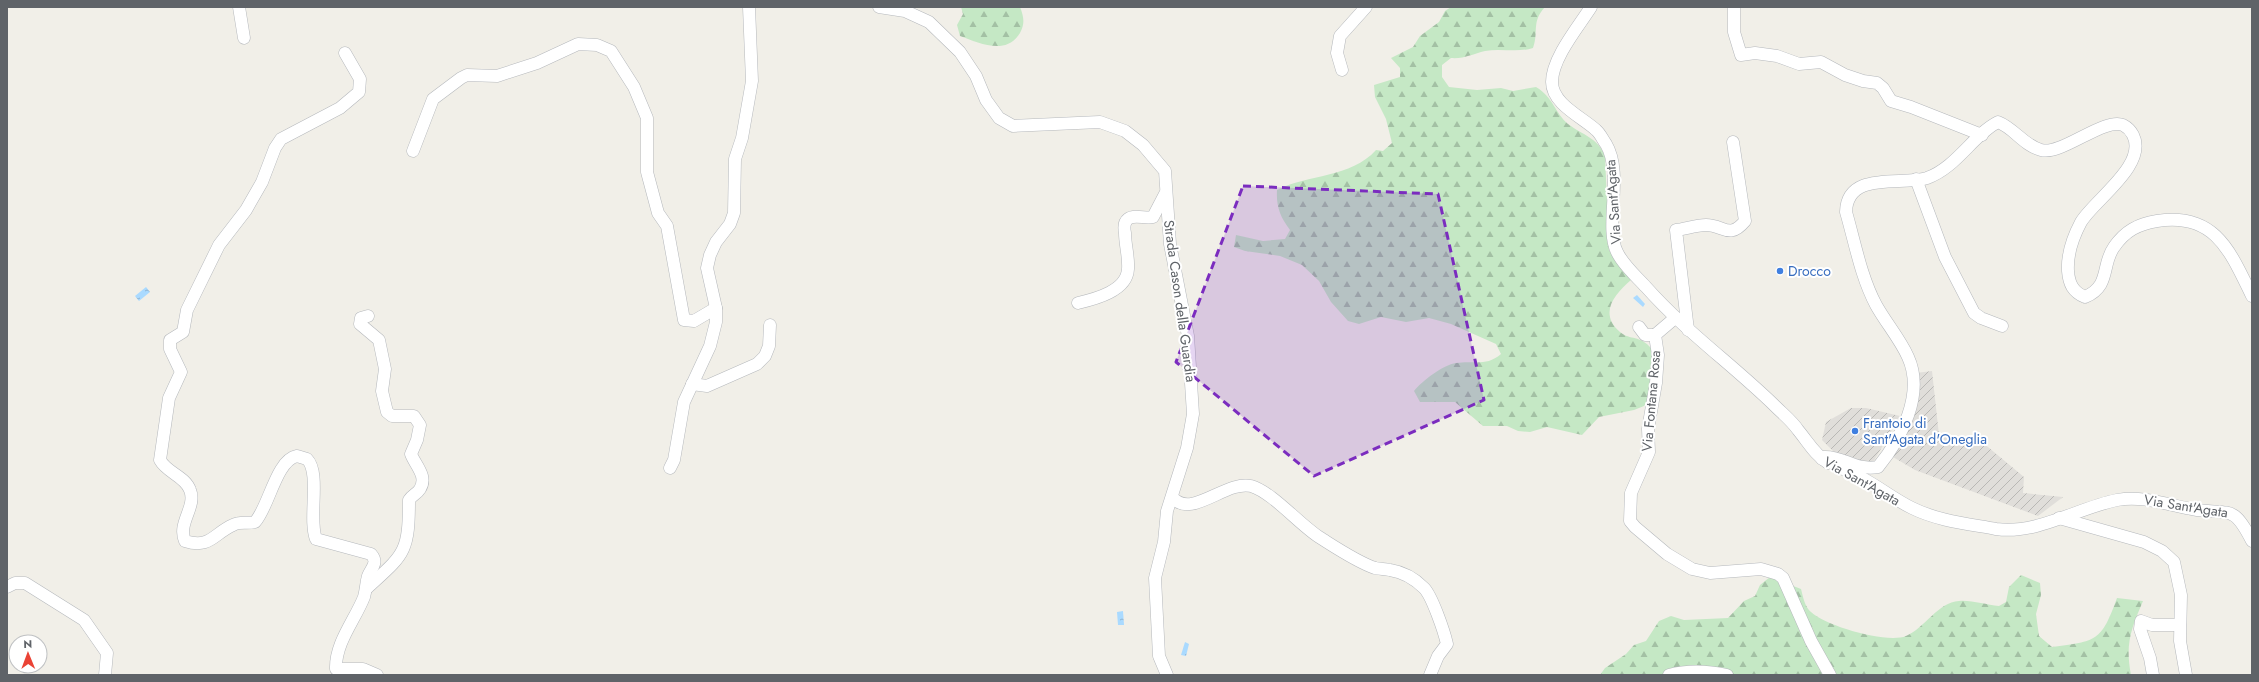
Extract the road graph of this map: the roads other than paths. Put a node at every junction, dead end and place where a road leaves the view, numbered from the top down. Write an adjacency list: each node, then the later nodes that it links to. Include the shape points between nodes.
1 (239, 7): 7 (street)
2 (749, 7): 17 (street, via 752,81 742,138 735,159 734,213 730,224 716,242 707,268)
3 (879, 7): 14 (street, Strada Cason della Guardia, via 905,11 930,22 964,57 976,76 986,100 999,118 1013,126 1100,122 1125,131 1161,164 1165,171)
4 (1366, 7): 9 (street, via 1340,36 1337,53)
5 (1591, 7): 19 (street, Via Sant'Agata, via 1556,66 1552,83 1554,90 1573,113 1596,130 1607,146 1613,165 1613,238 1617,252 1638,279)
6 (1734, 7): 10 (street, via 1734,32 1741,56 1755,53 1777,56 1799,64 1821,62 1845,75 1877,83 1891,102 1911,107)
7 (244, 38)
8 (344, 53): 32 (street, via 360,79 358,92 340,108 281,139 246,210 219,245 188,310 184,332 170,340 170,349 181,372 169,398 160,460 162,465 186,482 190,490 192,499 182,535 185,541 205,544 238,523 255,522 287,461 297,456 307,459 312,468 313,525 316,539 371,554 375,564 368,576)
9 (1342, 70)
10 (1982, 135): 13 (street, via 1946,166 1927,178); 15 (street, via 1998,122 2005,124 2025,143 2046,150 2086,136 2108,124 2122,124 2131,131 2135,140 2135,152 2128,168 2082,221 2071,244 2069,281 2075,293 2085,297 2097,289 2104,279 2112,248 2129,230 2145,223 2168,220 2191,221 2211,231 2235,261)
11 (1733, 142): 23 (street, via 1745,221 1739,228 1731,231 1708,225 1676,230)
12 (413, 151): 17 (street, via 433,99 461,78 467,75 497,76 578,44 603,47 611,51 634,87 647,118 647,172 658,213 667,226 684,320 694,321)
13 (1916, 179): 21 (street, via 1945,257 1974,313); 26 (street, via 1869,183 1859,188 1846,205 1863,275 1876,305 1909,359 1914,385 1910,410 1895,444 1878,467 1866,469 1832,456)
14 (1165, 194): 16 (street, via 1152,217 1127,219 1124,226 1128,274 1122,283 1095,299); 28 (street, Strada Cason della Guardia, via 1170,244 1188,336 1194,414)
15 (2252, 296)
16 (1078, 303)
17 (716, 308): 25 (street, via 714,337)
18 (368, 316): 32 (street, via 361,318 360,324 379,340 385,363 382,391 387,412 392,416 414,416 420,425 411,454 419,466 422,482 419,491 409,500 410,526 404,551)
19 (1675, 318): 23 (street, Via Sant'Agata); 24 (street, Via Fontana Rosa)
20 (770, 325): 25 (street, via 769,346 765,356 757,364 707,386)
21 (2002, 326)
22 (1639, 327): 24 (street, Via Fontana Rosa, via 1645,335)
23 (1688, 330): 26 (street, Via Sant'Agata, via 1798,429)
24 (1655, 335): 40 (street, Via Fontana Rosa, via 1658,355 1648,429 1649,452 1631,493 1630,521 1692,569 1710,573 1761,569 1774,572 1783,578 1811,641)
25 (692, 384): 27 (street, via 684,402 674,460)
26 (1822, 459): 29 (street, Via Sant'Agata, via 1858,475 1912,508 1937,517 2005,530)
27 (670, 468)
28 (1172, 497): 36 (street, Strada Cason della Guardia, via 1167,511 1164,542 1155,578 1160,656); 37 (street, via 1176,502 1200,503 1226,489 1250,486 1268,494 1297,521 1361,562 1376,568 1404,573 1425,588 1444,632 1447,644 1438,656)
29 (2060, 518): 30 (street, Via Sant'Agata, via 2116,500 2144,499 2198,510 2229,512 2238,517); 33 (street, via 2144,542 2162,551 2174,562 2177,572 2181,595)
30 (2252, 541)
31 (7, 587): 34 (street, via 15,583 25,583 84,620 106,653)
32 (366, 589): 35 (street, via 344,639 336,669 364,669)
33 (2180, 625): 41 (street, via 2152,625 2141,621 2140,628); 42 (street)
34 (106, 675)
35 (377, 675)
36 (1167, 675)
37 (1430, 675)
38 (1669, 675): 39 (street, via 1680,672 1711,672)
39 (1727, 675)
40 (1830, 675)
41 (2153, 675)
42 (2186, 675)

